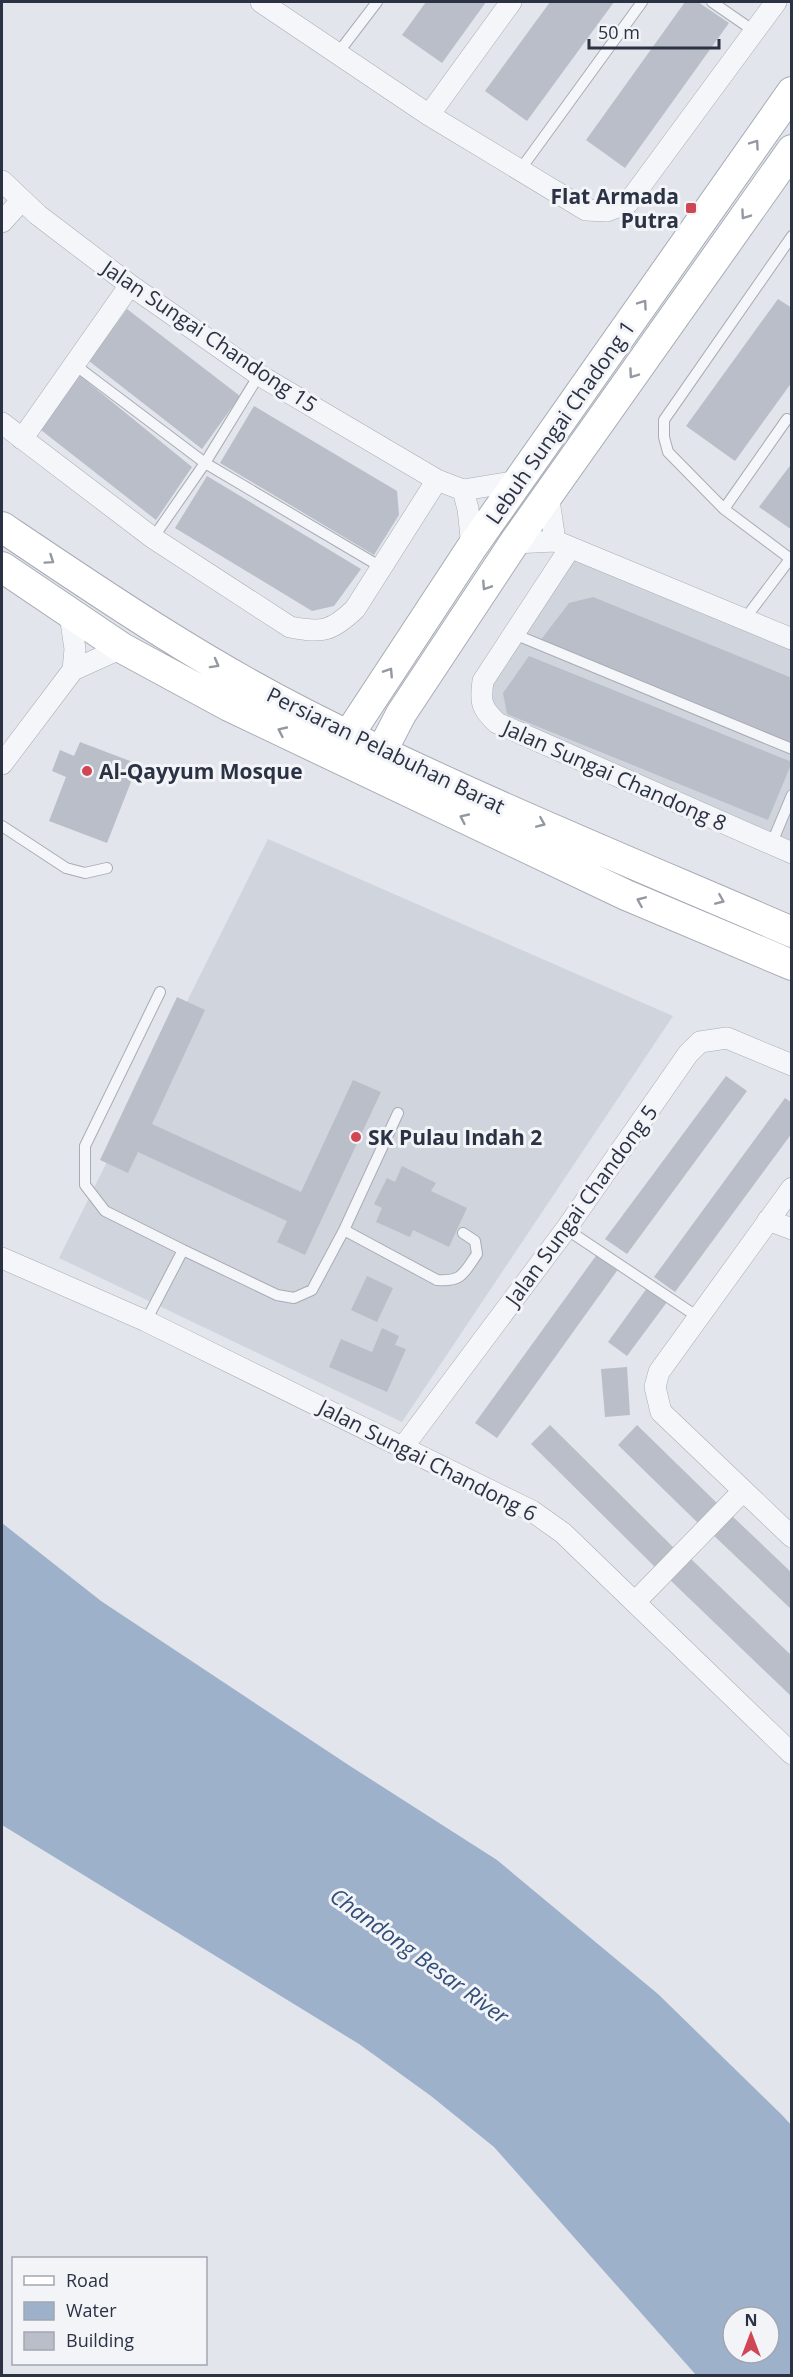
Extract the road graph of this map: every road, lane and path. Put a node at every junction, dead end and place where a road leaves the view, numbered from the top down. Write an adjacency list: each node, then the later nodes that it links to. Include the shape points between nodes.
1 (261, 2): 8 (street)
2 (377, 2): 8 (lane)
3 (511, 2): 10 (street)
4 (642, 2): 12 (lane)
5 (712, 2): 7 (lane)
6 (776, 2): 7 (street)
7 (754, 31): 12 (street, via 628,203 608,211 586,210)
8 (338, 53): 10 (street)
9 (792, 92): 25 (street, Lebuh Sungai Chadong 1, one-way to 9)
10 (429, 115): 12 (street)
11 (792, 150): 27 (street, Lebuh Sungai Chadong 1, one-way to 27)
12 (520, 170)
13 (2, 181): 14 (street, Jalan Sungai Chandong 15)
14 (22, 200): 15 (street); 17 (street, Jalan Sungai Chandong 15)
15 (2, 222)
16 (792, 236): 28 (lane, via 664,420 669,452)
17 (130, 285): 18 (street); 19 (street, Jalan Sungai Chandong 15)
18 (75, 365): 22 (street); 23 (lane)
19 (260, 375): 23 (lane); 24 (street, Jalan Sungai Chandong 15)
20 (787, 419): 28 (lane)
21 (2, 423): 22 (street)
22 (22, 439): 30 (street)
23 (205, 463): 30 (lane); 36 (lane)
24 (437, 480): 26 (street, Jalan Sungai Chandong 15); 36 (street)
25 (519, 481): 26 (street); 33 (street, Lebuh Sungai Chadong 1)
26 (463, 490): 33 (street)
27 (548, 492): 31 (street, Lebuh Sungai Chadong 1); 32 (street)
28 (724, 509): 34 (lane)
29 (2, 528): 44 (street, Persiaran Pelabuhan Barat, one-way to 44, via 181,645)
30 (153, 538): 36 (street, via 290,627 314,632 338,625 355,609)
31 (514, 543): 32 (street); 45 (street, Lebuh Sungai Chadong 1, one-way to 45)
32 (562, 544): 38 (street); 39 (street, Jalan Sungai Chandong 8)
33 (472, 547): 43 (street, Lebuh Sungai Chadong 1, one-way to 33)
34 (791, 560): 38 (lane)
35 (2, 567): 37 (street, Persiaran Pelabuhan Barat)
36 (381, 567)
37 (70, 615): 41 (street, Persiaran Pelabuhan Barat); 42 (street, via 75,650)
38 (744, 620): 40 (street)
39 (514, 634): 47 (lane); 53 (street, Jalan Sungai Chandong 8, via 483,681 480,697 485,711 497,723)
40 (792, 639)
41 (122, 648): 42 (street); 46 (street, Persiaran Pelabuhan Barat, one-way to 41, via 229,706)
42 (73, 670): 49 (street)
43 (367, 706): 44 (street, via 342,717 321,719); 46 (street, Lebuh Sungai Chadong 1)
44 (301, 712): 46 (street, Persiaran Pelabuhan Barat)
45 (401, 714): 48 (street, Lebuh Sungai Chadong 1); 50 (street, via 410,741)
46 (342, 746): 48 (street, Persiaran Pelabuhan Barat)
47 (792, 749)
48 (377, 763): 50 (street, Persiaran Pelabuhan Barat); 57 (street, Persiaran Pelabuhan Barat, one-way to 48, via 626,895)
49 (2, 764)
50 (434, 777): 56 (street, Persiaran Pelabuhan Barat, one-way to 56)
51 (792, 795): 53 (lane)
52 (2, 826): 55 (lane, via 66,868 86,873)
53 (771, 845): 54 (street, Jalan Sungai Chandong 8)
54 (792, 853)
55 (107, 868)
56 (792, 932)
57 (792, 965)
58 (160, 992): 67 (lane, via 86,1146 86,1185 105,1211)
59 (792, 1065): 63 (street, Jalan Sungai Chandong 5, via 727,1038 700,1042)
60 (398, 1113): 65 (lane)
61 (792, 1188): 62 (street)
62 (768, 1220): 64 (street); 69 (street)
63 (566, 1229): 69 (lane); 71 (street, Jalan Sungai Chandong 5)
64 (792, 1229)
65 (344, 1230): 66 (lane, via 437,1280 451,1281 462,1276 477,1254 475,1241); 67 (lane, via 312,1290 294,1298 277,1296)
66 (463, 1233)
67 (183, 1250): 70 (lane)
68 (2, 1258): 70 (street, Jalan Sungai Chandong 6)
69 (698, 1317): 72 (street, via 659,1372 655,1387 661,1412)
70 (146, 1320): 71 (street, Jalan Sungai Chandong 6)
71 (404, 1447): 74 (street, Jalan Sungai Chandong 6, via 532,1511 563,1533)
72 (743, 1491): 73 (street); 74 (street)
73 (792, 1537)
74 (636, 1601): 75 (street, Jalan Sungai Chandong 6)
75 (791, 1754)

